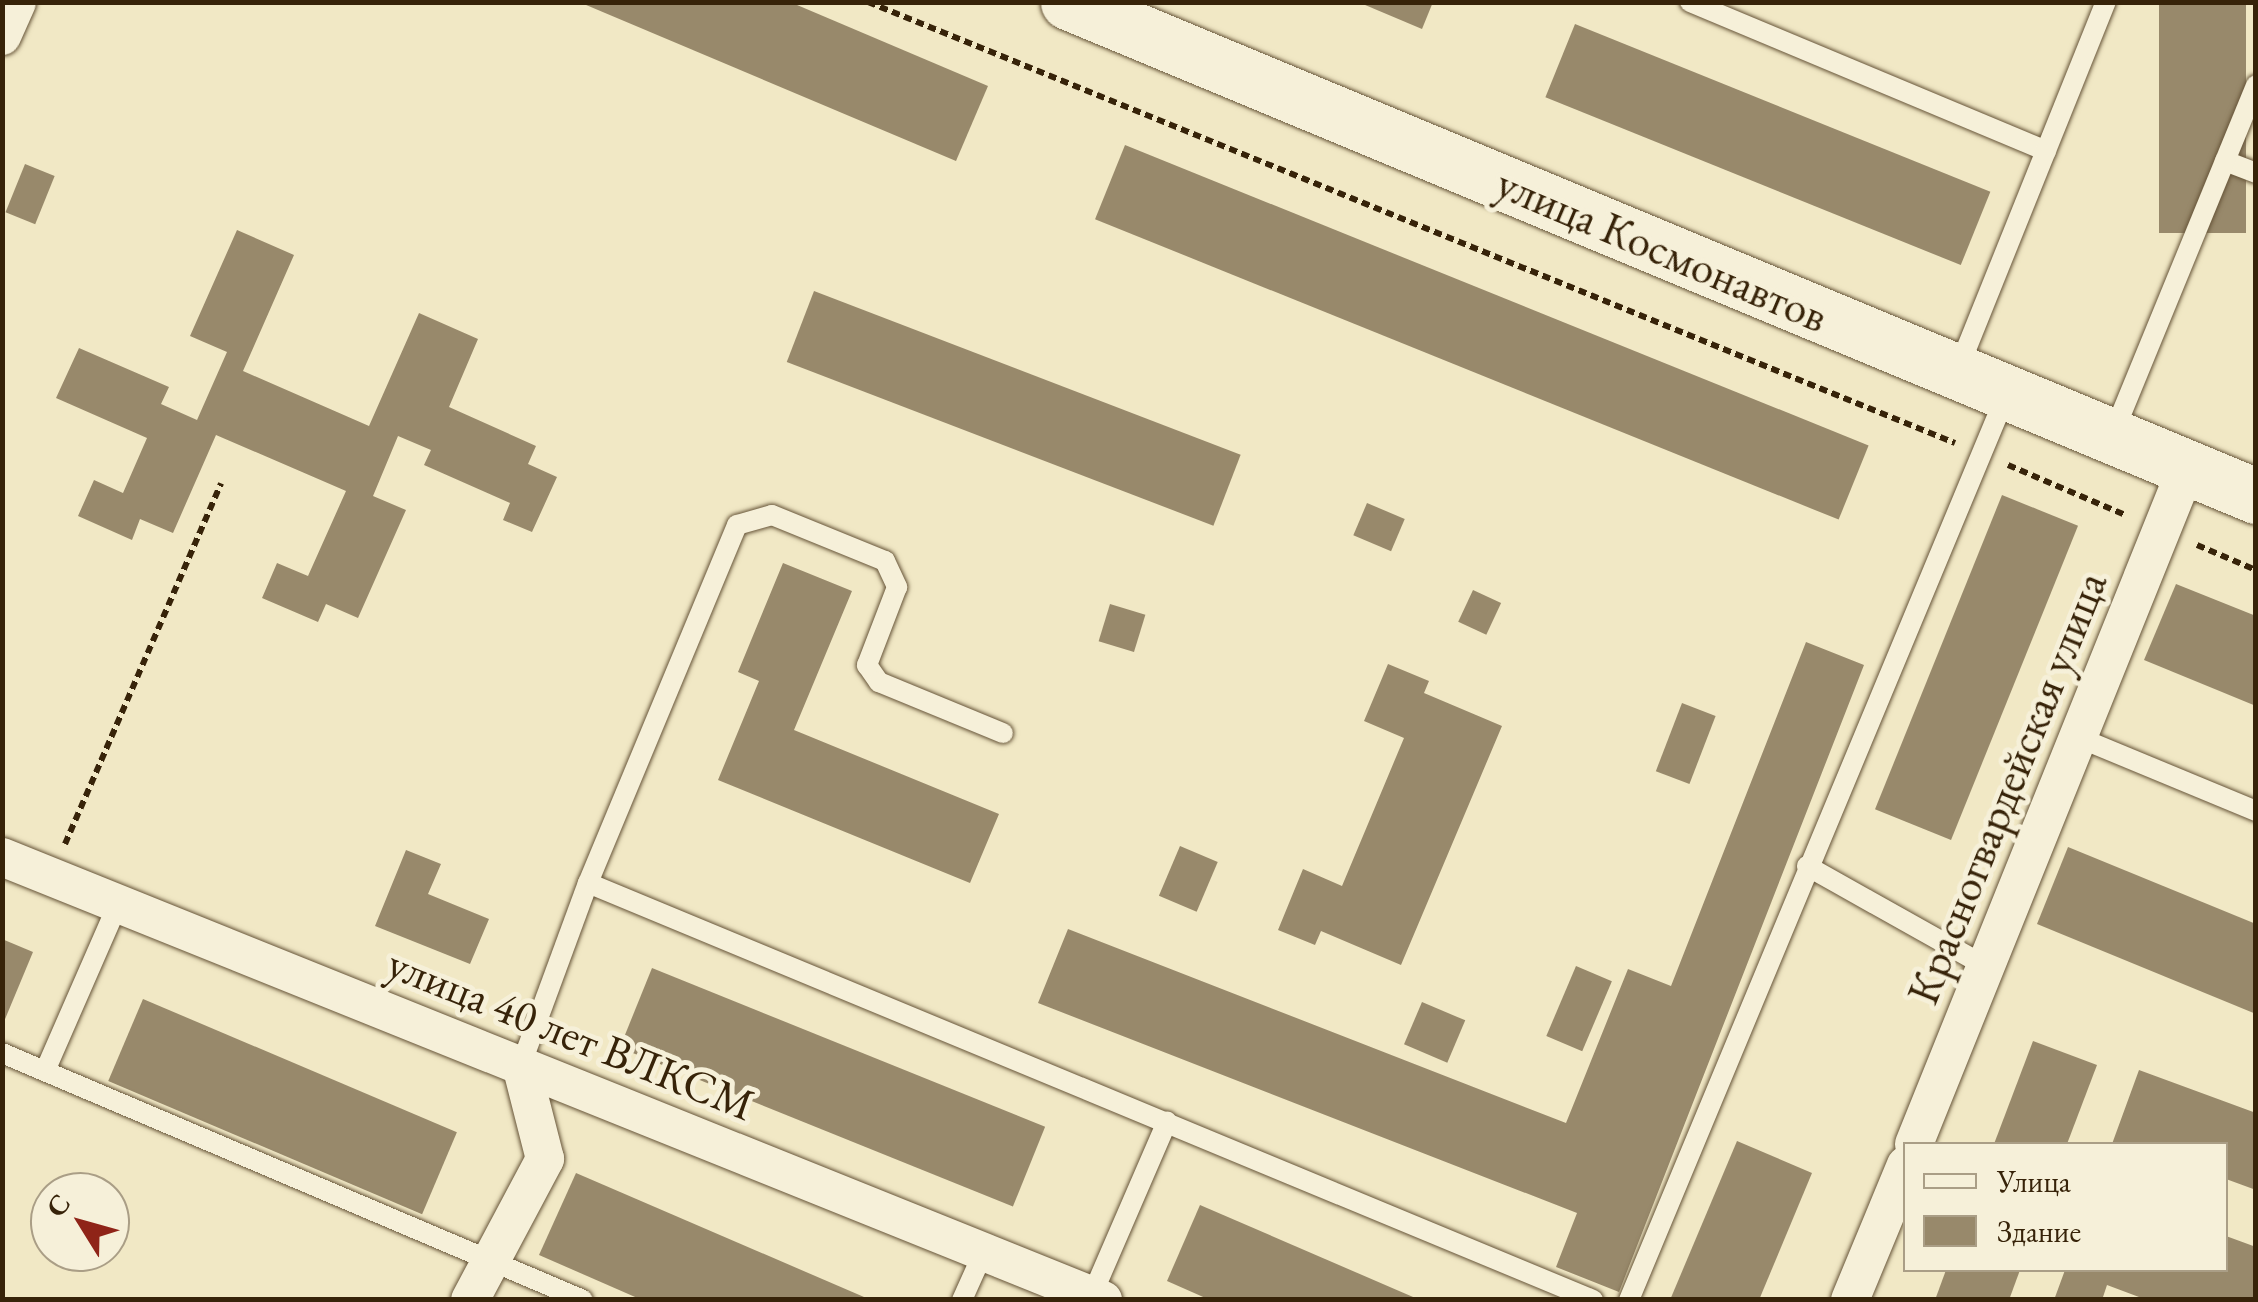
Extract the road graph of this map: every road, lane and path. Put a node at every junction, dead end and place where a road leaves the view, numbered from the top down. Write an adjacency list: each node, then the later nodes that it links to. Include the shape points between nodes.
1 (17, 2): 6 (street)
2 (868, 2): 14 (path)
3 (1068, 2): 11 (street, улица Космонавтов)
4 (1690, 2): 8 (lane)
5 (2106, 2): 8 (lane)
6 (2, 36)
7 (2256, 85): 9 (lane)
8 (2046, 150): 11 (lane)
9 (2225, 160): 10 (lane); 13 (lane)
10 (2256, 173)
11 (1956, 373): 12 (street, улица Космонавтов)
12 (2007, 393): 13 (street, улица Космонавтов); 14 (lane)
13 (2113, 436): 15 (street, улица Космонавтов)
14 (1982, 453): 18 (path); 24 (lane)
15 (2187, 466): 17 (street, улица Космонавтов); 18 (street, Красногвардейская улица)
16 (221, 483): 25 (path)
17 (2256, 496)
18 (2162, 531): 19 (path); 21 (street, Красногвардейская улица)
19 (2256, 570)
20 (1003, 733): 26 (lane, via 880,682 868,665 897,587 885,561 772,514 737,525)
21 (2080, 738): 22 (lane); 28 (street, Красногвардейская улица)
22 (2256, 811)
23 (2, 857): 25 (street, улица 40 лет ВЛКСМ)
24 (1807, 866): 28 (lane); 42 (lane)
25 (52, 877): 27 (street, улица 40 лет ВЛКСМ)
26 (588, 883): 30 (lane); 32 (lane)
27 (118, 904): 30 (street, улица 40 лет ВЛКСМ); 31 (lane)
28 (1987, 966): 33 (street, Красногвардейская улица)
29 (2, 1053): 31 (lane)
30 (522, 1065): 35 (street, улица 40 лет ВЛКСМ); 36 (street, via 545,1159)
31 (45, 1071): 36 (lane)
32 (1167, 1122): 37 (lane); 41 (lane)
33 (1915, 1142)
34 (1903, 1172): 43 (street)
35 (984, 1251): 37 (street, улица 40 лет ВЛКСМ); 40 (lane)
36 (498, 1263): 38 (street); 39 (lane)
37 (1098, 1297)
38 (470, 1300)
39 (583, 1300)
40 (962, 1300)
41 (1593, 1300)
42 (1629, 1300)
43 (1850, 1300)

